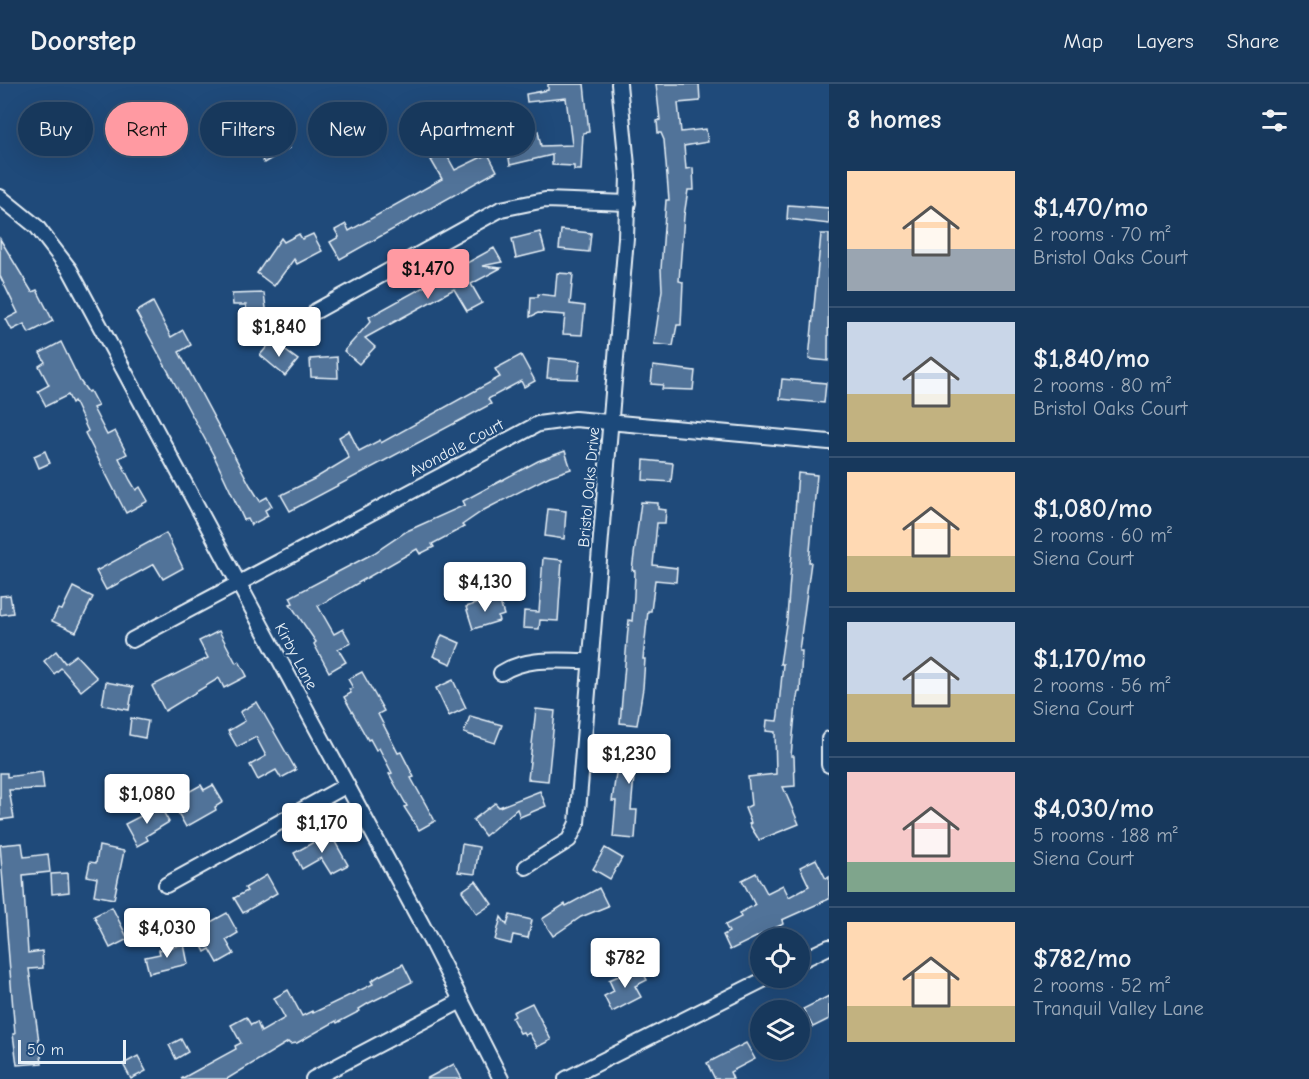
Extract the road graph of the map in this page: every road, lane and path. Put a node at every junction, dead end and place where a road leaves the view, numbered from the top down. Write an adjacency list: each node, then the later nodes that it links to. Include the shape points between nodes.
1 (619, 84): 3 (street, Bristol Oaks Drive)
2 (0, 197): 7 (street, Kirby Lane, via 37,227 70,270)
3 (628, 203): 4 (street, via 545,200 501,209); 5 (street, Bristol Oaks Drive)
4 (316, 312)
5 (611, 422): 6 (street, Avondale Court); 7 (street, Avondale Court, via 560,419 524,430); 9 (street, Bristol Oaks Drive)
6 (829, 442)
7 (239, 582): 8 (street, Avondale Court); 13 (street, Kirby Lane)
8 (132, 640)
9 (590, 661): 10 (street, via 539,660); 14 (street, Bristol Oaks Drive, via 577,823 569,840)
10 (501, 673)
11 (829, 739): 12 (street)
12 (829, 765)
13 (347, 785): 15 (street); 19 (street, Kirby Lane)
14 (526, 867)
15 (166, 885)
16 (829, 946): 17 (street)
17 (810, 956)
18 (750, 987): 22 (street)
19 (461, 1002): 20 (street); 21 (street, Kirby Lane)
20 (313, 1079)
21 (501, 1079)
22 (566, 1079)

